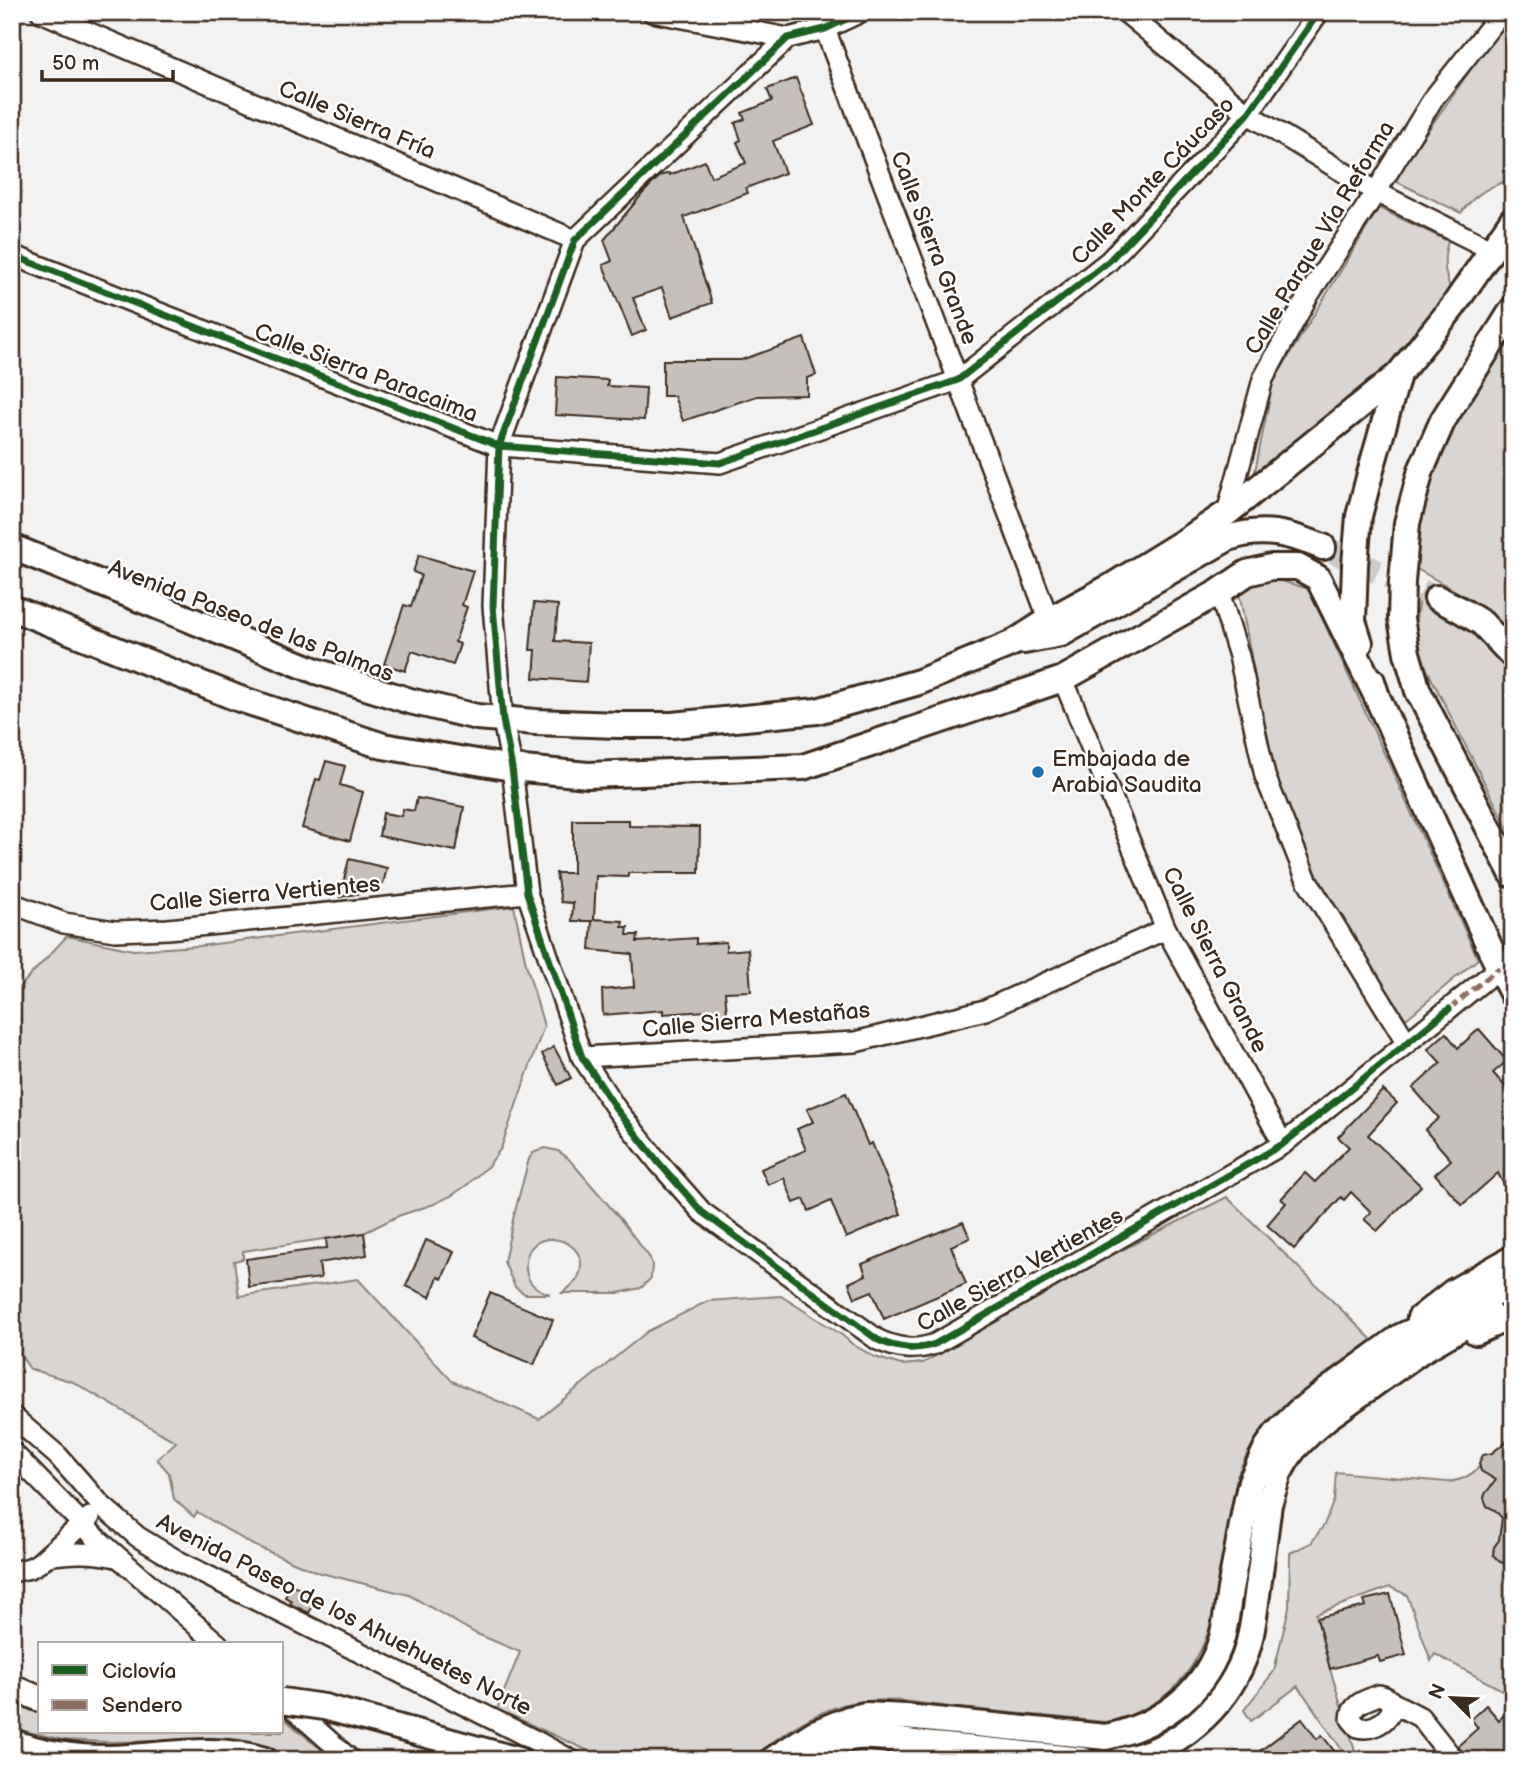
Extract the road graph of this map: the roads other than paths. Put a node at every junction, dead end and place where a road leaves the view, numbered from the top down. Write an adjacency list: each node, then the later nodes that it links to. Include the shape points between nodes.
1 (41, 12): 12 (street, Calle Sierra Fría)
2 (652, 12): 8 (street)
3 (861, 12): 7 (street)
4 (1125, 12): 9 (street)
5 (1318, 12): 9 (street, Calle Monte Cáucaso)
6 (1502, 12): 10 (street, Calle Parque Vía Reforma, via 1433,99)
7 (821, 20): 8 (street); 17 (street, Calle Sierra Grande)
8 (788, 38): 12 (street)
9 (1248, 114): 10 (street); 17 (street, Calle Monte Cáucaso, via 1110,261)
10 (1376, 192): 13 (street); 19 (street, Calle Parque Vía Reforma, via 1308,296 1263,379)
11 (1513, 219): 13 (main road)
12 (575, 240): 18 (street, Calle Sierra Vertientes)
13 (1492, 250): 16 (main road)
14 (12, 255): 18 (street, Calle Sierra Paracaima)
15 (1513, 309): 32 (main road, via 1443,420 1421,470 1407,523 1401,619 1418,691)
16 (1398, 375): 19 (main road, Avenida Paseo de las Palmas); 29 (main road, via 1360,516 1355,565 1353,621)
17 (958, 380): 18 (street, Calle Sierra Paracaima, via 720,463); 25 (street, Calle Sierra Grande)
18 (499, 446): 30 (street, Calle Sierra Vertientes, via 492,606)
19 (1227, 513): 25 (main road, Avenida Paseo de las Palmas)
20 (12, 547): 30 (main road, Avenida Paseo de las Palmas, via 316,671 410,701)
21 (1323, 547): 26 (main road, via 1282,534 1243,533 1061,634)
22 (1219, 592): 28 (main road); 29 (main road, via 1247,573 1271,567 1298,567 1318,578); 38 (street, via 1239,656 1265,776 1307,880)
23 (1437, 598): 27 (main road, via 1482,623)
24 (12, 608): 31 (main road, via 237,698 383,746)
25 (1049, 620): 26 (main road, Avenida Paseo de las Palmas)
26 (1013, 643): 30 (main road, Avenida Paseo de las Palmas, via 919,682 817,711 671,724)
27 (1513, 656)
28 (1063, 679): 31 (main road, via 803,767 588,775); 35 (street, Calle Sierra Grande)
29 (1377, 697): 36 (main road)
30 (503, 720): 31 (street, Calle Sierra Vertientes)
31 (512, 768): 33 (street, Calle Sierra Vertientes)
32 (1513, 875)
33 (527, 893): 34 (street, Calle Sierra Vertientes, via 115,931 64,923); 39 (street, Calle Sierra Vertientes)
34 (12, 902)
35 (1166, 929): 39 (street, Calle Sierra Mestañas, via 985,1010 855,1042); 40 (street, Calle Sierra Grande)
36 (1499, 968): 37 (main road); 38 (street, Calle Sierra Vertientes)
37 (1513, 995)
38 (1407, 1043): 40 (street, Calle Sierra Vertientes)
39 (582, 1057): 40 (street, Calle Sierra Vertientes, via 617,1110 702,1212 878,1340 901,1348 935,1344)
40 (1283, 1144)
41 (1513, 1258): 45 (main road, via 1453,1292)
42 (1513, 1285): 45 (main road)
43 (1513, 1299): 46 (main road)
44 (1513, 1315): 46 (main road)
45 (1400, 1338): 65 (main road, via 1298,1412 1267,1447 1247,1499 1219,1648 1195,1687 1159,1718 1106,1737 866,1715 814,1733)
46 (1422, 1350): 68 (main road, via 1328,1417 1294,1449 1273,1488 1252,1631 1235,1678 1192,1728 1153,1751)
47 (12, 1416): 49 (street, Avenida Paseo de los Ahuehuetes Norte, via 58,1456)
48 (12, 1452): 50 (street)
49 (101, 1505): 50 (street); 64 (street, Avenida Paseo de los Ahuehuetes Norte, via 138,1537 178,1561)
50 (82, 1524): 51 (street); 52 (street)
51 (48, 1556): 52 (street, via 71,1552); 53 (street, via 30,1568)
52 (117, 1557): 54 (street)
53 (12, 1572)
54 (216, 1642)
55 (12, 1687): 56 (main road)
56 (38, 1698)
57 (284, 1700): 63 (main road, bridge)
58 (284, 1702): 62 (street)
59 (1391, 1702): 69 (street, via 1420,1717)
60 (12, 1742): 61 (main road, via 74,1757 216,1751)
61 (265, 1760)
62 (351, 1760)
63 (518, 1760)
64 (570, 1760)
65 (772, 1760)
66 (809, 1760): 67 (main road, via 832,1744 868,1737)
67 (1083, 1760)
68 (1122, 1760)
69 (1454, 1760)

